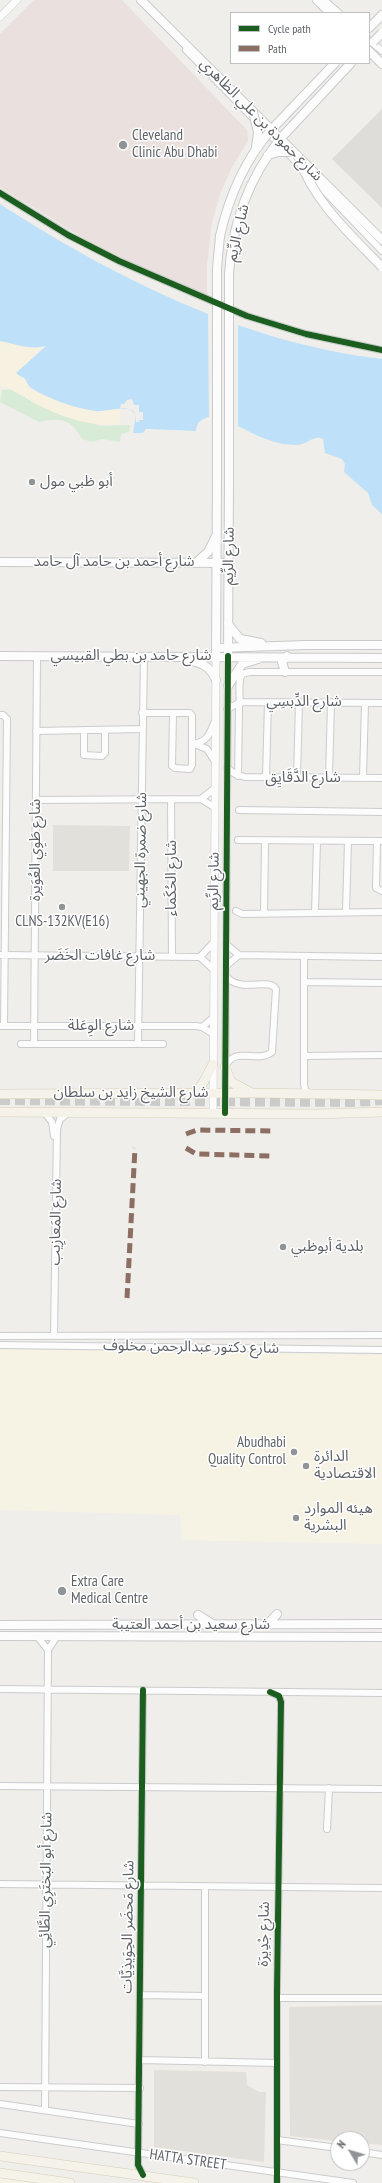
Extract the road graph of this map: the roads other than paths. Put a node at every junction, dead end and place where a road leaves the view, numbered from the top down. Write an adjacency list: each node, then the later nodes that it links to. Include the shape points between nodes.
1 (17, 0): 9 (street)
2 (136, 0): 22 (street, via 224,91)
3 (140, 0): 20 (main road, شارع حمودة بن علي الظاهري)
4 (317, 0): 6 (main road)
5 (324, 0): 7 (street)
6 (329, 12)
7 (338, 12)
8 (382, 15): 10 (main road); 11 (main road)
9 (0, 17)
10 (370, 21)
11 (370, 27)
12 (382, 33): 13 (main road, bridge)
13 (370, 41): 14 (street); 15 (street)
14 (382, 46)
15 (382, 50)
16 (370, 52): 19 (main road)
17 (334, 64): 21 (main road, شارع الرِّيم)
18 (350, 64): 22 (main road, شارع الرِّيم)
19 (382, 64)
20 (253, 112): 21 (main road, شارع حمودة بن علي الظاهري); 23 (main road, bridge, via 258,132)
21 (271, 130): 22 (main road, شارع حمودة بن علي الظاهري); 23 (main road, شارع الرِّيم, bridge)
22 (280, 142): 24 (main road, شارع حمودة بن علي الظاهري); 25 (main road, شارع الرِّيم, bridge); 28 (street, شارع حمودة بن علي الظاهري)
23 (255, 150): 31 (main road, شارع الرِّيم, bridge, via 230,199 221,231 217,262)
24 (295, 154): 25 (main road, bridge, via 278,152); 27 (main road, شارع حمودة بن علي الظاهري); 29 (main road, bridge, via 308,180 334,216)
25 (268, 155): 34 (main road, شارع الرِّيم, bridge, via 243,204 231,256)
26 (0, 192): 30 (street, via 43,220 113,258 247,316 306,334)
27 (382, 240)
28 (382, 250)
29 (382, 267)
30 (382, 350)
31 (218, 530): 33 (main road, via 208,552); 35 (main road, شارع الرِّيم)
32 (0, 562): 33 (main road, شارع أحمد بن حامد آل حامد)
33 (197, 562): 35 (main road, شارع أحمد بن حامد آل حامد)
34 (229, 562): 35 (main road, شارع أحمد بن حامد آل حامد); 36 (main road, شارع الرِّيم)
35 (218, 563): 39 (main road, شارع الرِّيم)
36 (228, 624): 37 (main road, via 240,639 248,642); 40 (main road, شارع الرِّيم)
37 (306, 645): 38 (main road, شارع حامد بن بطي القبيسي); 40 (main road, شارع حامد بن بطي القبيسي)
38 (382, 645)
39 (216, 652): 40 (main road, شارع حامد بن بطي القبيسي); 44 (main road, شارع حامد بن بطي القبيسي); 50 (street, شارع الرِّيم)
40 (228, 652): 46 (main road, شارع حامد بن بطي القبيسي); 51 (street, شارع الرِّيم)
41 (0, 656): 42 (main road, شارع حامد بن بطي القبيسي)
42 (37, 656): 43 (main road, شارع حامد بن بطي القبيسي); 66 (street, شارع طَوِي العُوَيرة)
43 (144, 656): 44 (main road, شارع حامد بن بطي القبيسي); 59 (street, شارع ضمرة الجهيني)
44 (172, 656): 50 (main road, via 203,664)
45 (287, 656): 46 (main road, شارع حامد بن بطي القبيسي); 47 (main road, شارع حامد بن بطي القبيسي); 48 (main road, via 282,665)
46 (260, 657): 51 (main road, via 242,664)
47 (382, 658)
48 (285, 672): 49 (street); 52 (street, via 242,674 239,681)
49 (382, 672)
50 (216, 680): 51 (street, via 223,681); 62 (street, شارع الرِّيم)
51 (228, 686): 58 (street, شارع الرِّيم)
52 (241, 702): 53 (street, شارع الدِّبسِي); 58 (street, شارع الدِّبسِي); 70 (street)
53 (268, 702): 54 (street, شارع الدِّبسِي); 71 (street)
54 (299, 702): 55 (street, شارع الدِّبسِي); 72 (street)
55 (331, 702): 56 (street, شارع الدِّبسِي); 73 (street)
56 (365, 702): 57 (street, شارع الدِّبسِي); 74 (street)
57 (382, 703)
58 (227, 709): 69 (street, شارع الرِّيم)
59 (142, 713): 60 (street); 63 (street, شارع ضمرة الجهيني)
60 (173, 714): 67 (street, via 190,713 192,716); 67 (street, via 172,766 190,769)
61 (0, 715): 81 (street, via 7,719)
62 (214, 723): 67 (street, via 208,739); 68 (street, شارع الرِّيم)
63 (142, 729): 65 (street); 80 (street, شارع ضمرة الجهيني)
64 (84, 730): 65 (street); 65 (street, via 84,754 102,756 105,753); 66 (street)
65 (105, 730)
66 (36, 731): 79 (street, شارع طَوِي العُوَيرة)
67 (192, 744): 68 (street, via 207,749)
68 (214, 760): 76 (street, شارع الرِّيم)
69 (227, 768): 70 (street); 97 (street, شارع الرِّيم)
70 (238, 776): 71 (street, شارع الدَّقَايِق)
71 (266, 778): 72 (street, شارع الدَّقَايِق)
72 (297, 778): 73 (street, شارع الدَّقَايِق)
73 (329, 778): 74 (street, شارع الدَّقَايِق)
74 (363, 778): 75 (street, شارع الدَّقَايِق)
75 (382, 778)
76 (214, 789): 78 (street); 82 (street, شارع الرِّيم)
77 (172, 799): 78 (street); 80 (street); 104 (street, شارع الحُكَماء)
78 (201, 799): 82 (street)
79 (36, 800): 80 (street); 100 (street, شارع طَوِي العُوَيرة)
80 (141, 800): 103 (street, شارع ضمرة الجهيني)
81 (3, 802): 98 (street)
82 (214, 807): 96 (street, شارع الرِّيم)
83 (239, 810): 84 (street)
84 (382, 812)
85 (238, 840): 86 (street)
86 (265, 841): 87 (street); 95 (street)
87 (317, 841): 88 (street); 94 (street)
88 (348, 841): 89 (street); 92 (street)
89 (380, 841): 90 (street, via 376,888)
90 (382, 891)
91 (236, 910): 95 (street, via 242,914)
92 (346, 912): 93 (street); 94 (street)
93 (382, 912)
94 (315, 913): 95 (street)
95 (264, 914)
96 (213, 943): 105 (street); 107 (street, شارع الرِّيم)
97 (226, 944): 99 (street); 106 (street, شارع الرِّيم)
98 (2, 955): 100 (street, شارع غافات الخَضَر); 112 (street)
99 (239, 955): 101 (street); 106 (street)
100 (36, 956): 103 (street, شارع غافات الخَضَر); 113 (street, شارع طَوِي العُوَيرة)
101 (304, 956): 102 (street); 109 (street)
102 (382, 956)
103 (139, 957): 104 (street, شارع غافات الخَضَر); 114 (street, شارع ضمرة الجهيني)
104 (172, 957): 105 (street, شارع غافات الخَضَر)
105 (200, 957): 107 (street)
106 (226, 966): 108 (street, شارع الرِّيم)
107 (213, 969): 111 (street, شارع الرِّيم)
108 (226, 976): 124 (street, شارع الرِّيم); 124 (street, via 237,985 270,985 276,989 273,1050 267,1055 237,1055)
109 (304, 982): 110 (street); 122 (street)
110 (382, 983)
111 (213, 1018): 115 (street); 116 (street, شارع الرِّيم)
112 (2, 1025): 113 (street, شارع الوِعَلة)
113 (34, 1026): 114 (street, شارع الوِعَلة); 118 (street, شارع طَوِي العُوَيرة)
114 (138, 1026): 115 (street, شارع الوِعَلة); 119 (street, شارع ضمرة الجهيني)
115 (202, 1027): 116 (street)
116 (213, 1034): 123 (street, شارع الرِّيم)
117 (21, 1044): 118 (street)
118 (34, 1044): 119 (street)
119 (138, 1044): 120 (street)
120 (163, 1044)
121 (382, 1055): 122 (street)
122 (304, 1056): 132 (street, via 304,1087)
123 (213, 1064): 125 (street, شارع الرِّيم); 131 (main road)
124 (225, 1067): 126 (street, شارع الرِّيم); 129 (main road, via 231,1082)
125 (213, 1076): 126 (street, via 219,1080); 127 (street, شارع الرِّيم)
126 (225, 1077): 128 (street, شارع الرِّيم)
127 (213, 1093): 128 (main road, شارع الشيخ زايد بن سلطان); 131 (main road, شارع الشيخ زايد بن سلطان); 138 (street, شارع الرِّيم)
128 (225, 1093): 129 (main road, شارع الشيخ زايد بن سلطان); 139 (street, شارع الرِّيم)
129 (251, 1093): 132 (main road, شارع الشيخ زايد بن سلطان)
130 (0, 1094): 131 (main road, شارع الشيخ زايد بن سلطان)
131 (194, 1094)
132 (310, 1094): 133 (main road, شارع الشيخ زايد بن سلطان)
133 (380, 1094)
134 (0, 1112): 136 (main road, شارع الشيخ زايد بن سلطان)
135 (382, 1112): 139 (main road, شارع الشيخ زايد بن سلطان)
136 (45, 1113): 137 (main road, شارع الشيخ زايد بن سلطان); 140 (street, via 52,1122)
137 (68, 1113): 138 (main road, شارع الشيخ زايد بن سلطان); 143 (street, شارع المَعازِيب, via 60,1120 57,1129)
138 (213, 1113): 139 (main road, شارع الشيخ زايد بن سلطان)
139 (225, 1113)
140 (54, 1148)
141 (382, 1335): 143 (street, شارع دكتور عبدالرحمن مخلوف)
142 (0, 1336): 143 (street, شارع دكتور عبدالرحمن مخلوف)
143 (54, 1336)
144 (0, 1345): 145 (street, شارع دكتور عبدالرحمن مخلوف)
145 (381, 1350)
146 (277, 1614): 152 (main road)
147 (198, 1615): 153 (main road)
148 (0, 1620): 151 (main road)
149 (382, 1624): 152 (main road, شارع سعيد بن أحمد العتيبة)
150 (0, 1625): 151 (main road, شارع سعيد بن أحمد العتيبة)
151 (12, 1625): 153 (main road, شارع سعيد بن أحمد العتيبة)
152 (267, 1625): 153 (main road, شارع سعيد بن أحمد العتيبة)
153 (215, 1626)
154 (0, 1636): 155 (main road, شارع سعيد بن أحمد العتيبة)
155 (37, 1636): 156 (main road, شارع سعيد بن أحمد العتيبة); 158 (street)
156 (57, 1636): 157 (main road, شارع سعيد بن أحمد العتيبة); 158 (street)
157 (382, 1637)
158 (48, 1650): 160 (street, شارع أبو البَختَرِي الطَّائِي)
159 (0, 1689): 160 (street)
160 (48, 1690): 161 (street); 165 (street, شارع أبو البَختَرِي الطَّائِي)
161 (143, 1690): 162 (street); 166 (street, شارع مَحضَر الحِوَيذِيَّات)
162 (270, 1692): 163 (street); 167 (street, شارع جْدِيرَة, via 280,1698)
163 (382, 1693)
164 (0, 1786): 165 (street)
165 (47, 1786): 166 (street); 172 (street, شارع أبو البَختَرِي الطَّائِي)
166 (142, 1787): 167 (street); 173 (street, شارع مَحضَر الحِوَيذِيَّات)
167 (279, 1788): 168 (street); 175 (street, شارع جْدِيرَة)
168 (329, 1788): 169 (street); 170 (street)
169 (382, 1789)
170 (328, 1829)
171 (0, 1884): 172 (street)
172 (46, 1885): 173 (street); 185 (street, شارع أبو البَختَرِي الطَّائِي)
173 (141, 1885): 174 (street); 177 (street, شارع مَحضَر الحِوَيذِيَّات)
174 (205, 1886): 175 (street); 178 (street)
175 (278, 1886): 176 (street); 179 (street, شارع جْدِيرَة)
176 (382, 1888)
177 (140, 1995): 178 (street); 181 (street, شارع مَحضَر الحِوَيذِيَّات)
178 (205, 1996): 182 (street)
179 (277, 1998): 180 (street); 183 (street, شارع جْدِيرَة)
180 (382, 1998)
181 (139, 2060): 182 (street); 186 (street, شارع مَحضَر الحِوَيذِيَّات)
182 (205, 2062): 183 (street)
183 (277, 2063): 191 (street, شارع جْدِيرَة)
184 (0, 2087): 185 (street)
185 (45, 2087): 186 (street); 188 (street, شارع أبو البَختَرِي الطَّائِي)
186 (140, 2088): 189 (street, شارع مَحضَر الحِوَيذِيَّات)
187 (0, 2104): 188 (street)
188 (45, 2110): 189 (street)
189 (139, 2124): 193 (street, شارع مَحضَر الحِوَيذِيَّات)
190 (0, 2133): 193 (street, HATTA STREET)
191 (277, 2140): 192 (street); 198 (street, شارع جْدِيرَة)
192 (330, 2147)
193 (139, 2152): 197 (street, شارع مَحضَر الحِوَيذِيَّات); 198 (street, HATTA STREET)
194 (370, 2153): 195 (street)
195 (382, 2155)
196 (0, 2156): 200 (main road)
197 (138, 2165): 200 (street, شارع مَحضَر الحِوَيذِيَّات); 201 (street)
198 (276, 2172): 204 (street, شارع جْدِيرَة); 205 (street, HATTA STREET)
199 (0, 2173): 202 (main road)
200 (134, 2174): 201 (main road)
201 (143, 2175): 203 (main road)
202 (70, 2183)
203 (194, 2183)
204 (277, 2183)
205 (353, 2183)

